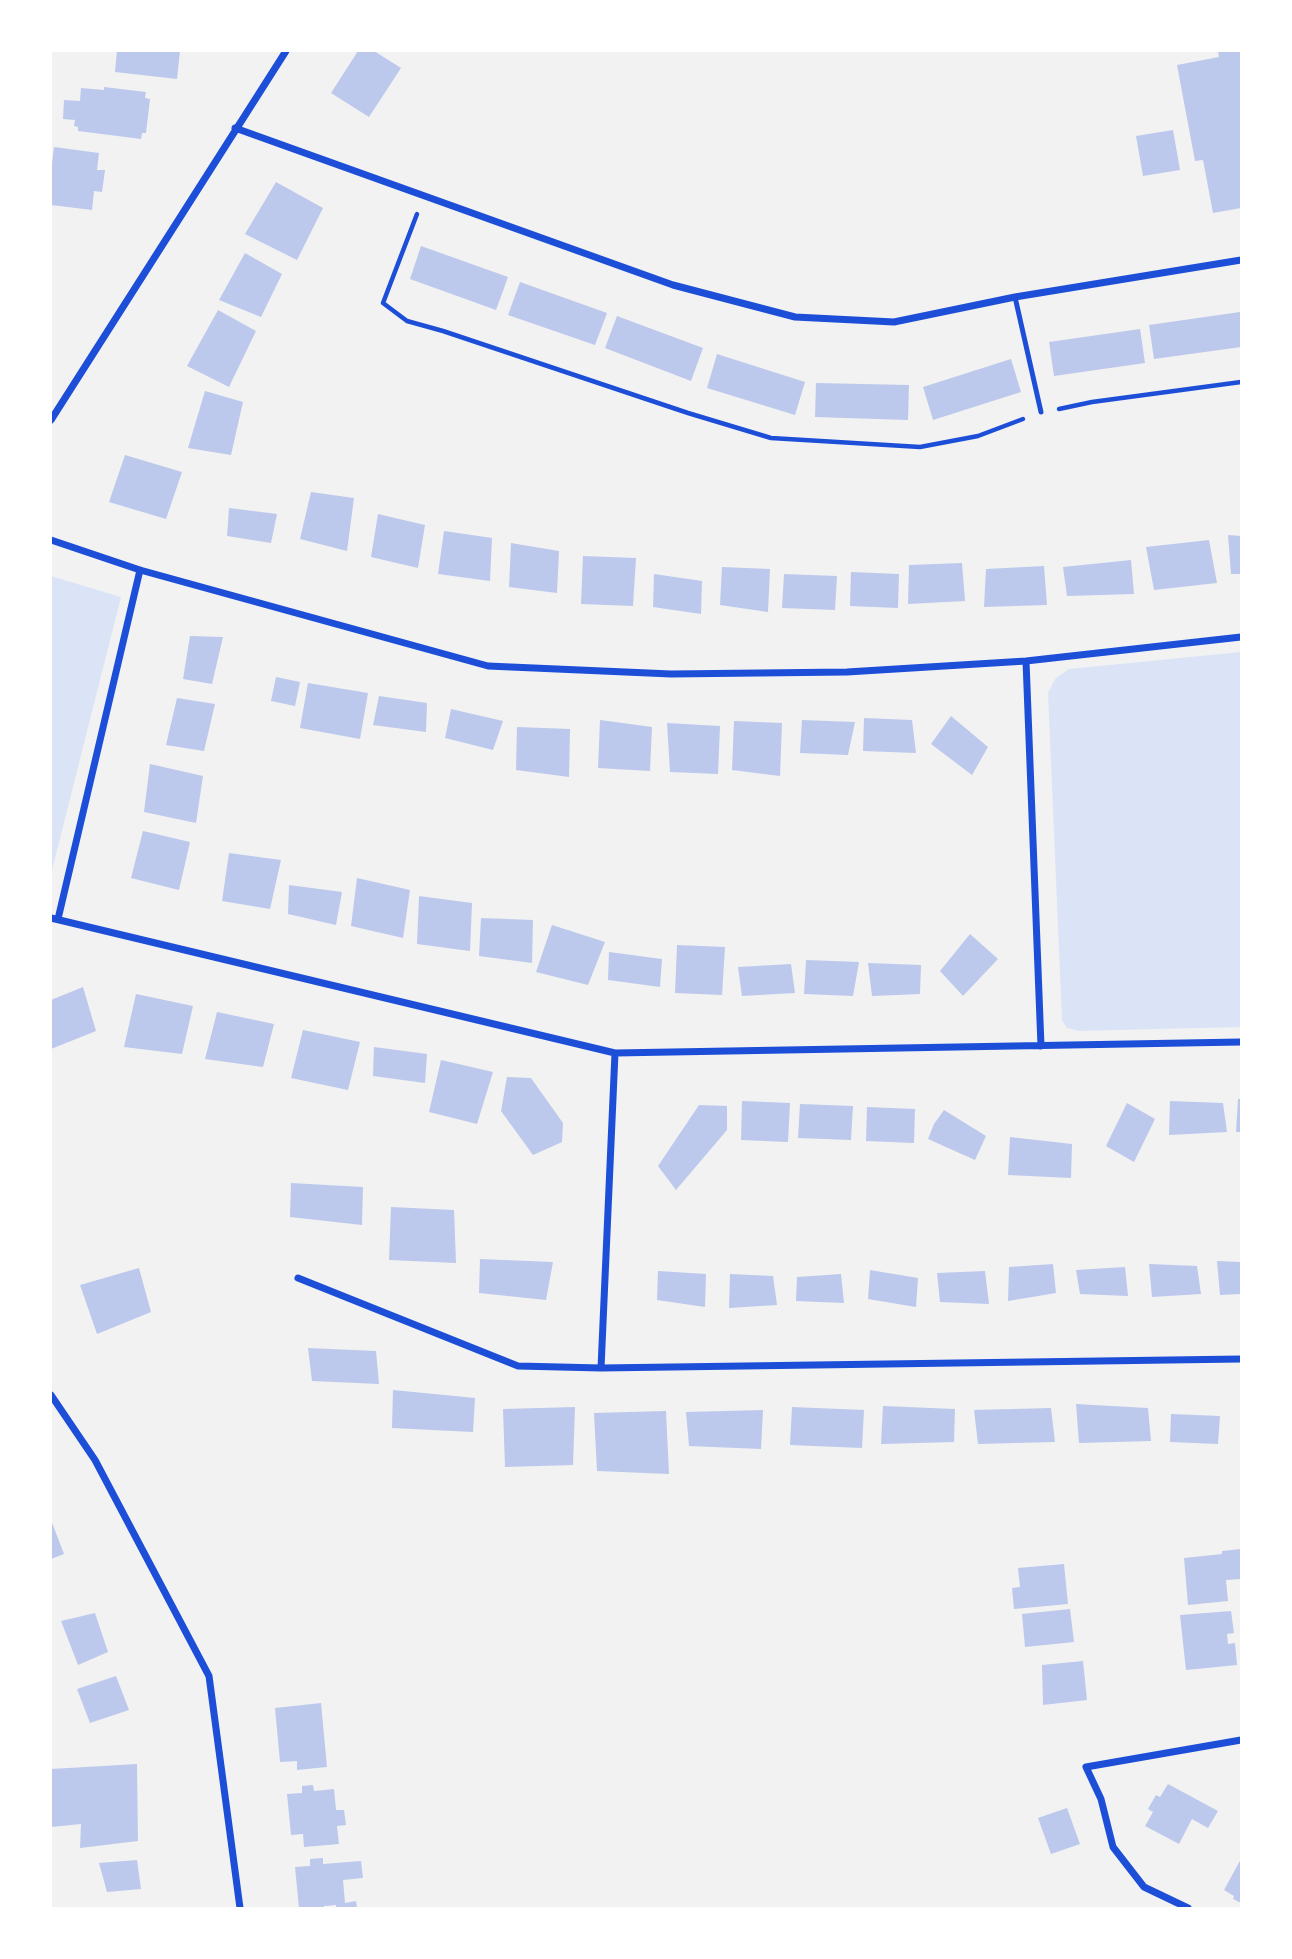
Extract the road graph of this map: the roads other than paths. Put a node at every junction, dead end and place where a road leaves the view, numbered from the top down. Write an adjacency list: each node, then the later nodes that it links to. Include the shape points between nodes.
1 (286, 51): 2 (street)
2 (234, 128): 4 (street, via 673,285 795,317 894,322); 6 (street)
3 (1241, 260): 4 (street)
4 (1015, 297): 5 (lane)
5 (1041, 412)
6 (51, 420)
7 (51, 540): 8 (street)
8 (140, 570): 10 (street, via 488,666 671,674 847,672); 11 (street)
9 (1241, 637): 10 (street)
10 (1026, 661): 13 (street)
11 (54, 919): 14 (street)
12 (1241, 1042): 13 (street)
13 (1041, 1046): 14 (street)
14 (615, 1052): 17 (street)
15 (298, 1278): 17 (street, via 518,1366)
16 (1241, 1359): 17 (street)
17 (601, 1368)
18 (51, 1395): 20 (street, via 95,1460 209,1676)
19 (1241, 1740): 21 (street, via 1086,1767 1101,1799 1113,1847 1144,1886)
20 (240, 1908)
21 (1188, 1908)

